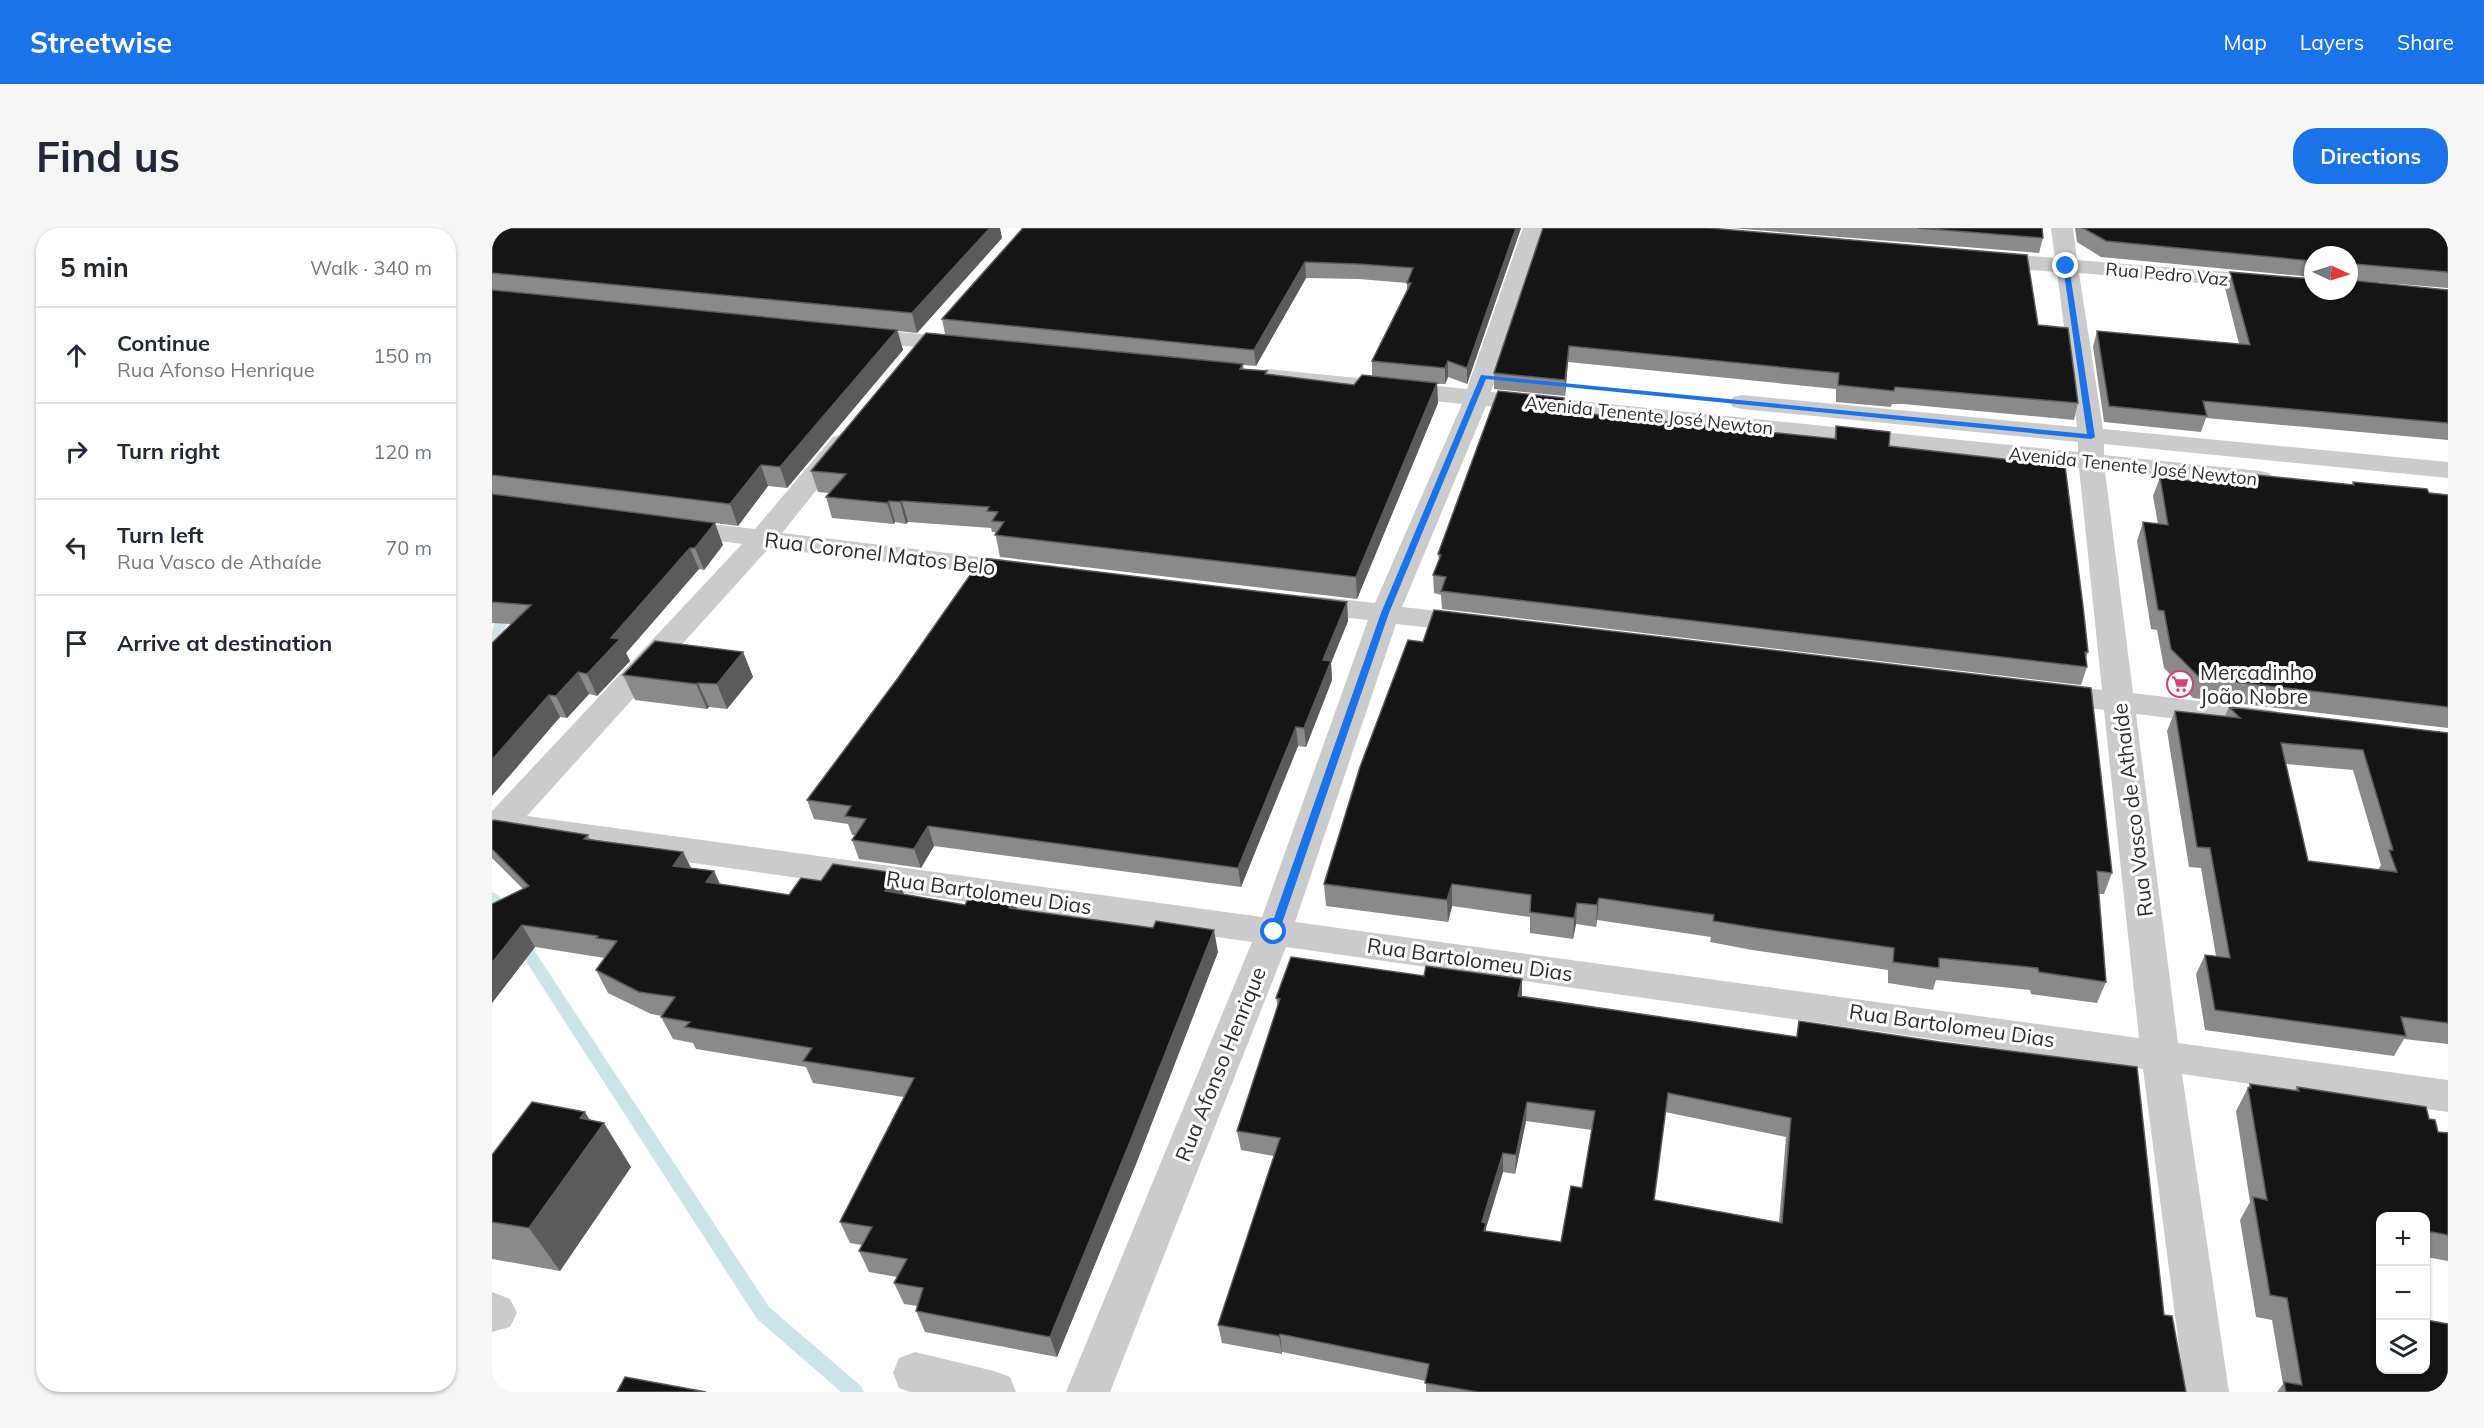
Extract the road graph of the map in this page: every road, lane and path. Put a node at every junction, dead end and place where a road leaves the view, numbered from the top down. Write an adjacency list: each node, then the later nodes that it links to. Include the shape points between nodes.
1 (1534, 228): 16 (street, Rua Afonso Henrique)
2 (2062, 228): 4 (street, Rua Vasco de Athaíde)
3 (1959, 256): 4 (street, Rua Pedro Vaz)
4 (2066, 266): 5 (street, Rua Pedro Vaz); 19 (street, Rua Vasco de Athaíde)
5 (2304, 285)
6 (848, 312): 7 (street)
7 (943, 321): 8 (street); 10 (street)
8 (979, 325)
9 (831, 332): 10 (street)
10 (924, 341): 11 (street); 13 (street)
11 (993, 348)
12 (1261, 353): 16 (street, Avenida Tenente José Newton)
13 (902, 368)
14 (1238, 373): 16 (street, Avenida Tenente José Newton)
15 (1567, 384): 16 (street, Avenida Tenente José Newton)
16 (1480, 386): 19 (street, Avenida Tenente José Newton); 26 (street, Rua Afonso Henrique)
17 (1722, 400): 19 (street, Avenida Tenente José Newton)
18 (858, 422): 23 (street)
19 (2091, 450): 20 (street, Avenida Tenente José Newton); 21 (street, Avenida Tenente José Newton); 29 (street, Rua Vasco de Athaíde)
20 (2448, 471)
21 (2281, 481)
22 (645, 524): 23 (street, Rua Coronel Matos Belo)
23 (762, 539): 24 (street, Rua Coronel Matos Belo); 31 (street)
24 (1044, 573)
25 (1279, 601): 26 (street)
26 (1385, 613): 27 (street); 32 (street, Rua Afonso Henrique)
27 (1504, 628)
28 (2025, 690): 29 (street)
29 (2120, 701): 30 (street); 33 (street, Rua Vasco de Athaíde)
30 (2296, 723)
31 (495, 827): 32 (street, Rua Bartolomeu Dias)
32 (1274, 932): 33 (street, Rua Bartolomeu Dias); 37 (street, Rua Afonso Henrique)
33 (2160, 1054): 34 (street, Rua Bartolomeu Dias); 38 (street, Rua Vasco de Athaíde)
34 (2448, 1096)
35 (915, 1373): 36 (street)
36 (994, 1392)
37 (1088, 1392)
38 (2207, 1392)

